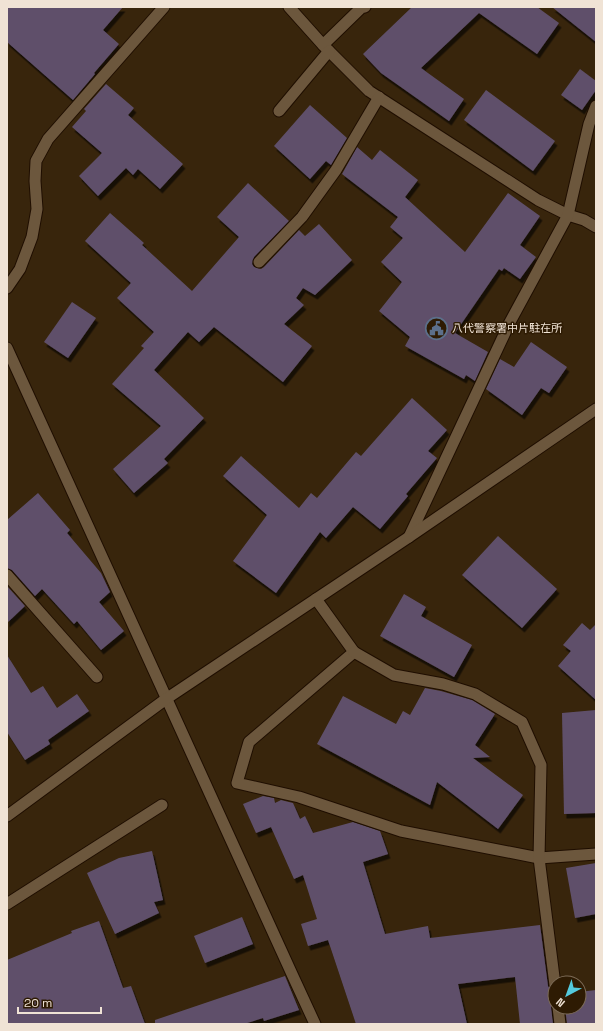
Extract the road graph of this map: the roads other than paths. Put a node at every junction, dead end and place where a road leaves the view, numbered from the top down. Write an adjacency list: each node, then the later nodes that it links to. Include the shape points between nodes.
1 (164, 7): 11 (street, via 48,139 36,161 37,209 32,237 20,269)
2 (289, 7): 4 (street)
3 (365, 7): 4 (street, via 361,8)
4 (326, 48): 5 (street); 7 (street)
5 (379, 97): 8 (street, via 538,200); 10 (street, via 336,170 302,216)
6 (596, 106): 8 (street, via 588,124)
7 (279, 110)
8 (568, 215): 9 (street); 14 (street, via 510,322)
9 (596, 227)
10 (259, 262)
11 (7, 288)
12 (7, 348): 19 (street)
13 (596, 409): 14 (street)
14 (409, 537): 16 (street)
15 (7, 575): 18 (street)
16 (316, 599): 17 (street); 19 (street)
17 (354, 652): 23 (street, via 394,675 443,684 475,694 522,722 541,765); 23 (street, via 249,742 237,783 299,797 401,832)
18 (97, 677)
19 (166, 700): 21 (street); 26 (street)
20 (162, 805): 24 (street)
21 (7, 816)
22 (596, 854): 23 (street)
23 (539, 858): 25 (street)
24 (8, 900)
25 (554, 975)
26 (315, 1024)

